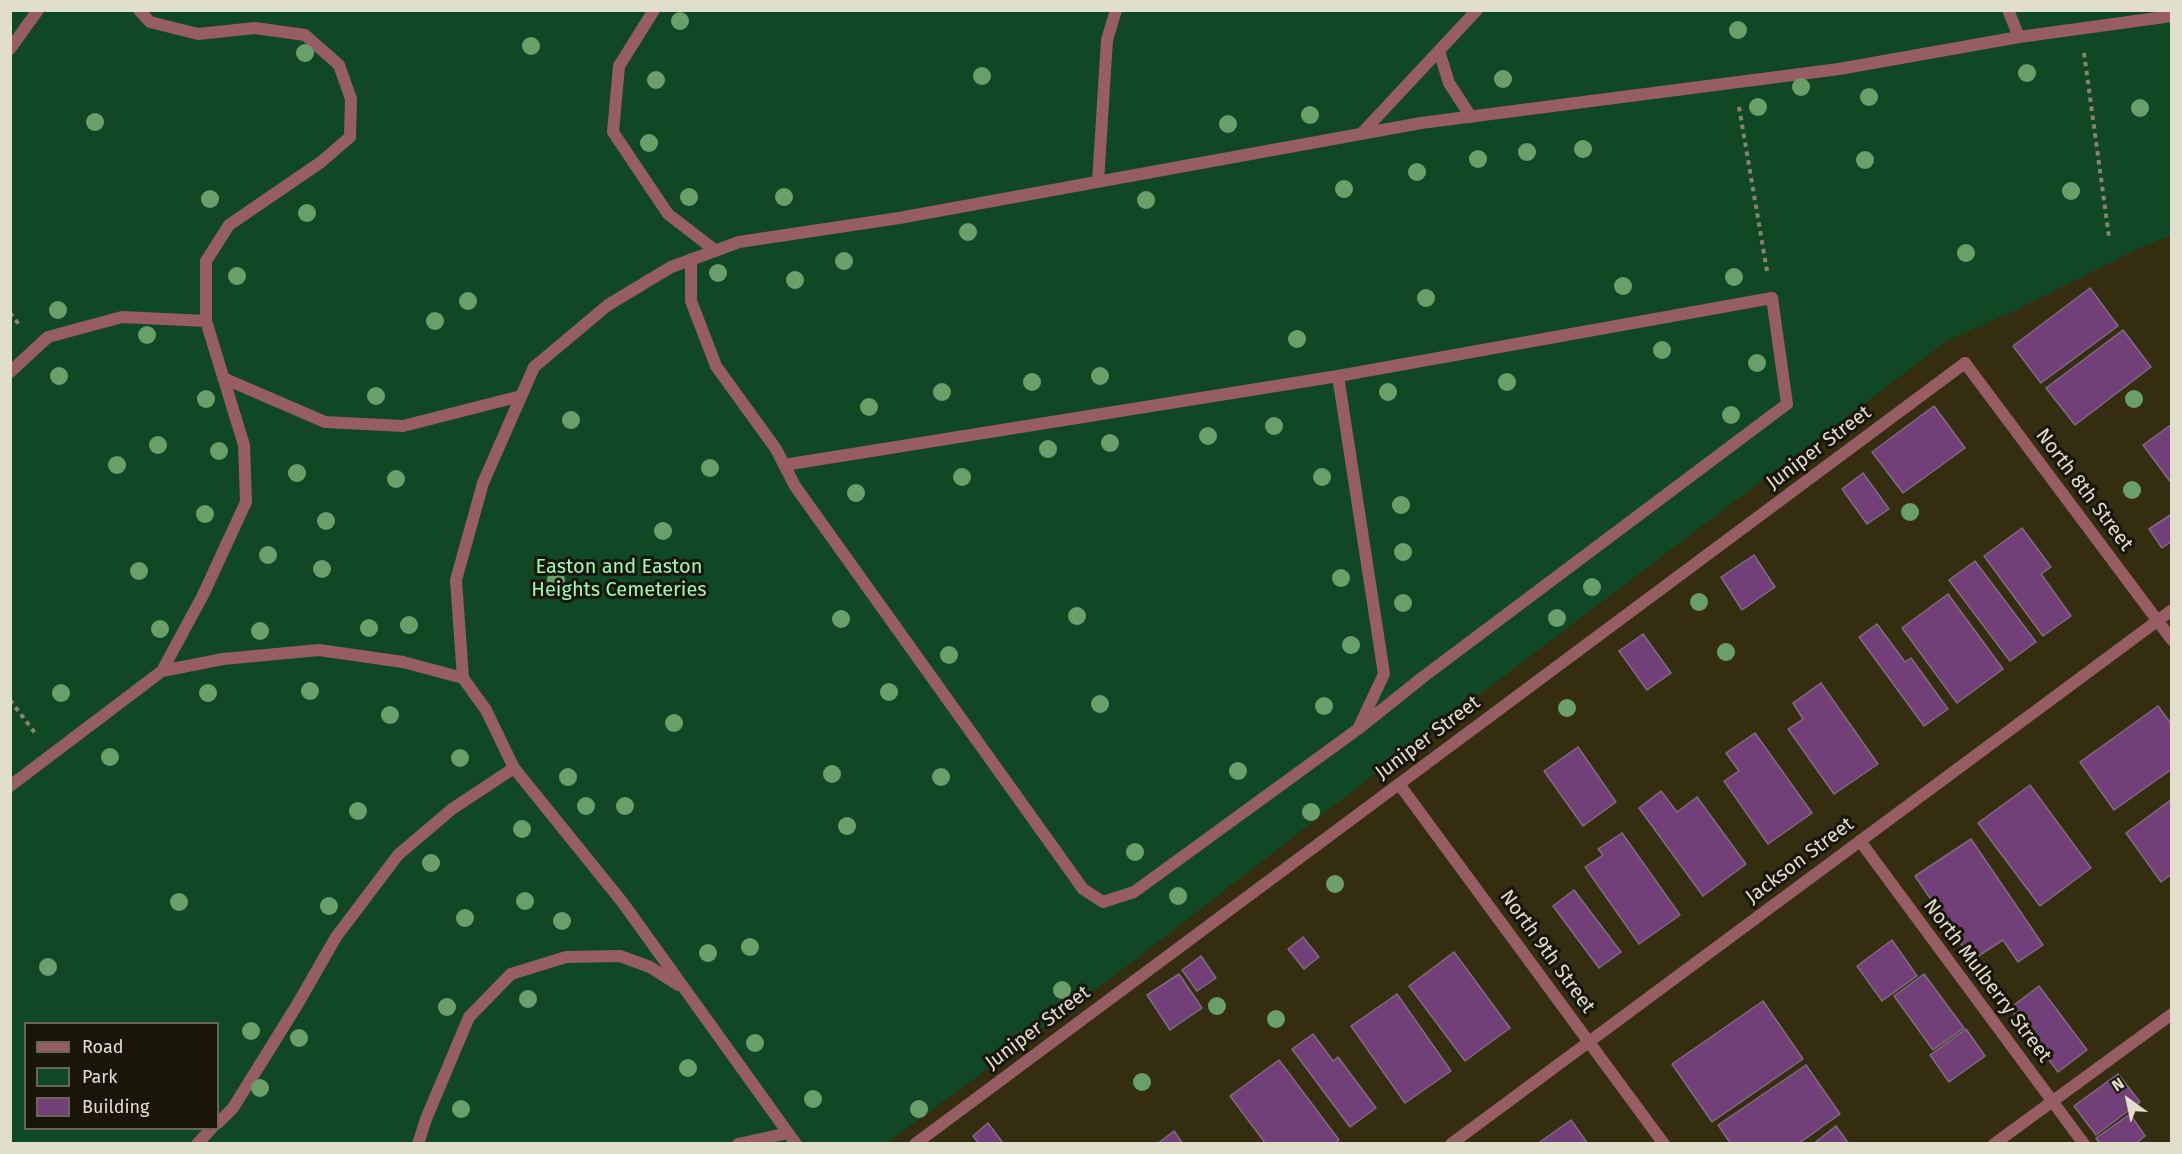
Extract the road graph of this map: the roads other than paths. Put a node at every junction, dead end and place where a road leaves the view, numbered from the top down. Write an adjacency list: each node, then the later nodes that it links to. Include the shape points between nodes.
1 (38, 10): 9 (street)
2 (139, 10): 16 (street, via 150,22 198,34 255,28 305,35 339,64 351,99 350,137 321,162 229,225 206,261)
3 (654, 10): 14 (street, via 619,66 613,132 668,214)
4 (1116, 10): 13 (street, via 1107,40)
5 (1477, 10): 10 (street)
6 (2008, 10): 8 (street)
7 (2172, 16): 8 (street)
8 (2019, 37): 11 (street, via 1839,69)
9 (10, 49)
10 (1439, 51): 11 (street, via 1449,83); 12 (street)
11 (1470, 117): 12 (street)
12 (1361, 135): 13 (street)
13 (1098, 182): 14 (street, via 739,242)
14 (716, 251): 15 (street)
15 (691, 260): 21 (street, via 671,267 608,305 534,367); 22 (street, via 691,301 716,366)
16 (206, 321): 18 (street, via 122,317 48,338); 20 (street)
17 (1965, 363): 24 (street, North 8th Street); 30 (street, Juniper Street)
18 (10, 372)
19 (1338, 376): 22 (street); 28 (street, via 1384,674); 28 (street, via 1772,298 1787,404)
20 (223, 378): 21 (street, via 325,422 403,426); 26 (street, via 244,445 246,502)
21 (521, 396): 27 (street, via 483,483 456,580)
22 (784, 465): 28 (street, via 795,486 1083,889 1103,902 1134,892)
23 (2172, 610): 24 (street, Jackson Street)
24 (2157, 620): 25 (street, North 8th Street); 32 (street, Jackson Street)
25 (2172, 640)
26 (162, 671): 27 (street, via 223,659 319,650 403,662); 31 (street)
27 (463, 678): 29 (street, via 486,710)
28 (1358, 729)
29 (514, 768): 33 (street, via 623,903); 37 (street, via 452,809 398,855 336,937 233,1108)
30 (1399, 784): 35 (street, North 9th Street); 43 (street, Juniper Street)
31 (10, 786)
32 (1860, 841): 35 (street, Jackson Street); 36 (street, North Mulberry Street)
33 (685, 989): 39 (street); 41 (street, via 620,956 566,957 511,974 469,1017)
34 (2172, 1014): 36 (street)
35 (1588, 1042): 44 (street, Jackson Street); 45 (street, North 9th Street)
36 (2052, 1101): 46 (street); 47 (street, North Mulberry Street)
37 (219, 1122)
38 (210, 1130): 40 (street)
39 (792, 1138): 42 (street)
40 (197, 1143)
41 (418, 1143)
42 (738, 1143)
43 (915, 1143)
44 (1451, 1143)
45 (1664, 1143)
46 (1994, 1143)
47 (2084, 1143)

